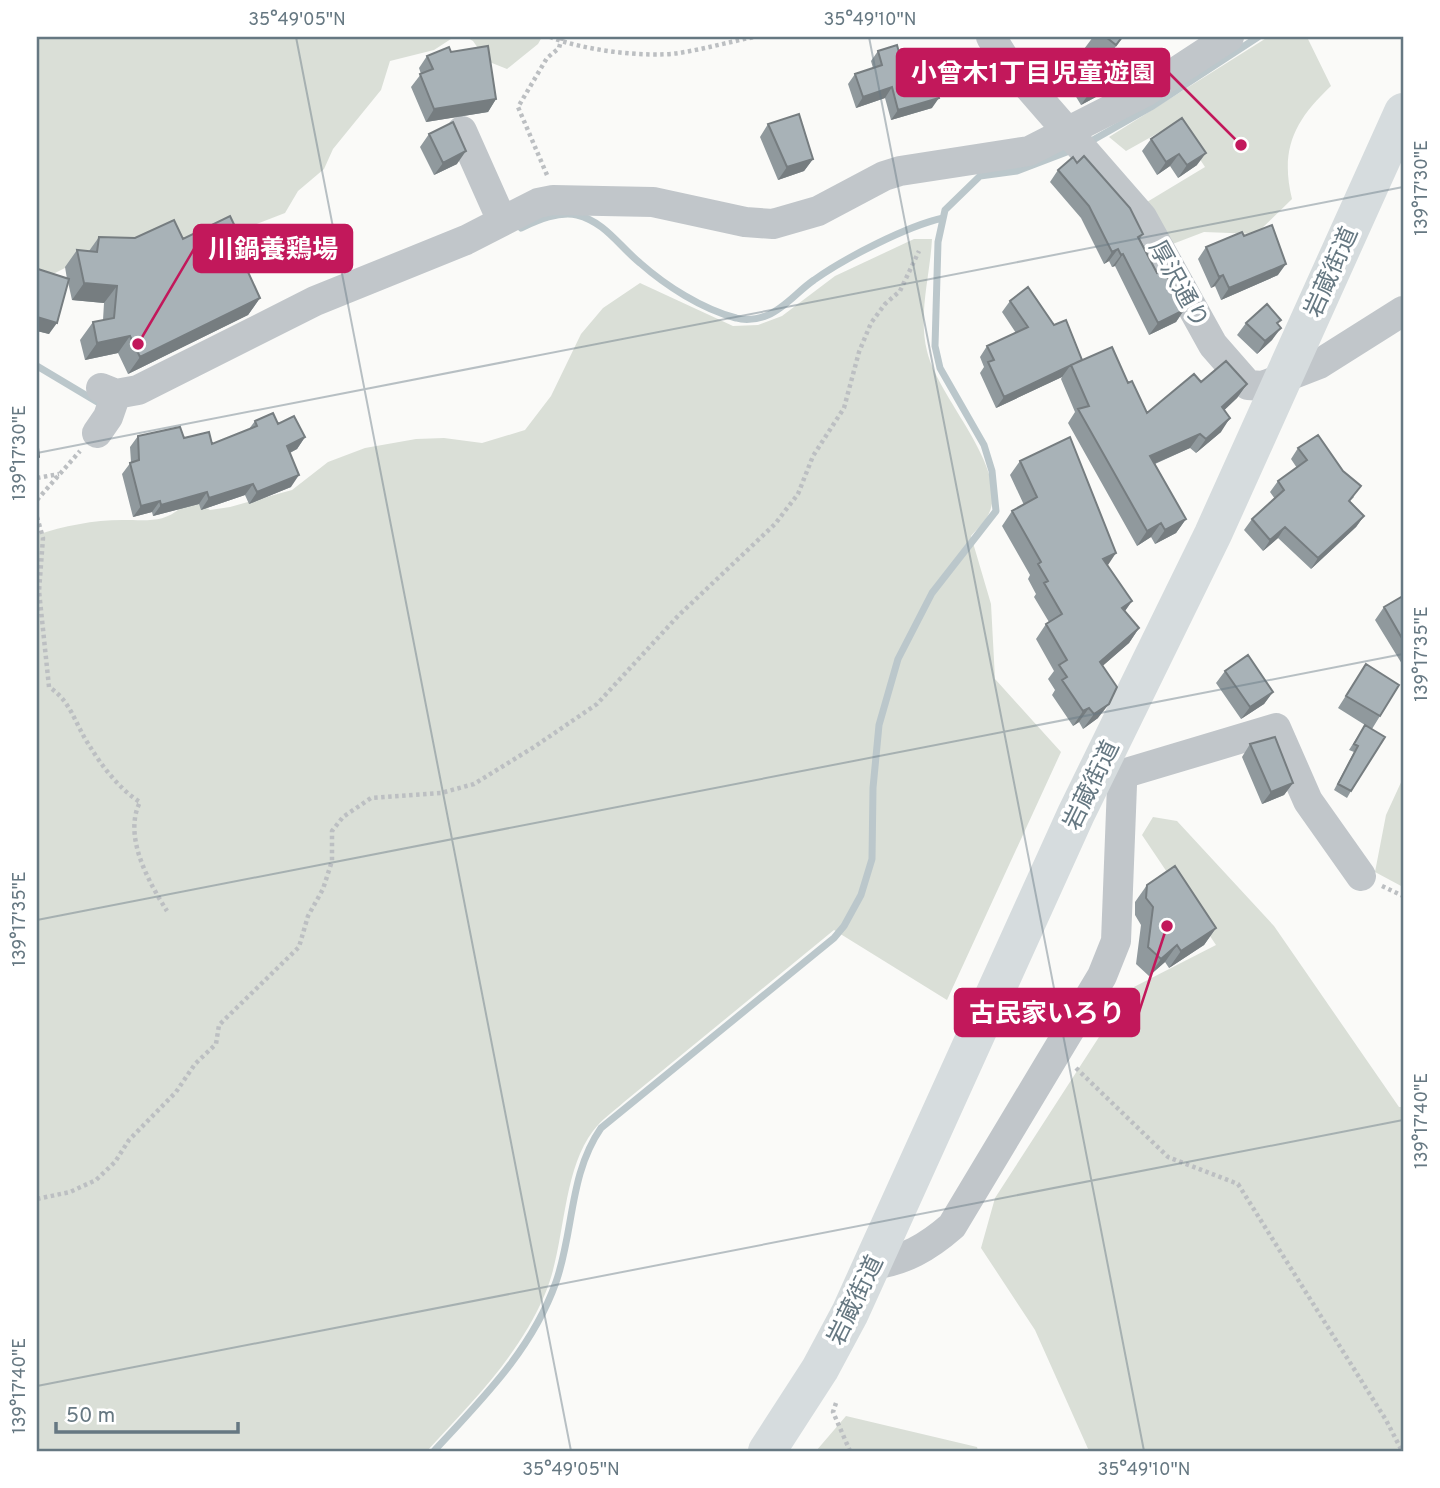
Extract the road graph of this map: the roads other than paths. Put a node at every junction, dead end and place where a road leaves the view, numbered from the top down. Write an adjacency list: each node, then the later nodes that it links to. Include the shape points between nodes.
1 (991, 37): 5 (street, 厚沢通り, via 1006,61)
2 (1229, 37): 5 (street)
3 (1403, 112): 8 (main road, 岩蔵街道)
4 (462, 131): 6 (street)
5 (1074, 139): 6 (street, via 1010,156 900,171 811,214 772,223 745,222 653,202 553,200 534,204); 8 (street, 厚沢通り, via 1142,217 1197,320 1234,370 1254,387)
6 (502, 221): 9 (street, via 315,301)
7 (1403, 311): 8 (street, via 1319,365)
8 (1283, 376): 10 (main road, 岩蔵街道)
9 (107, 407)
10 (1111, 766): 11 (street, via 1276,728 1308,801); 12 (main road, 岩蔵街道); 12 (street, via 1122,785 1116,941 1080,1014 952,1226 934,1242 897,1262)
11 (1361, 876)
12 (872, 1265): 13 (main road, 岩蔵街道, via 820,1369)
13 (767, 1451)

